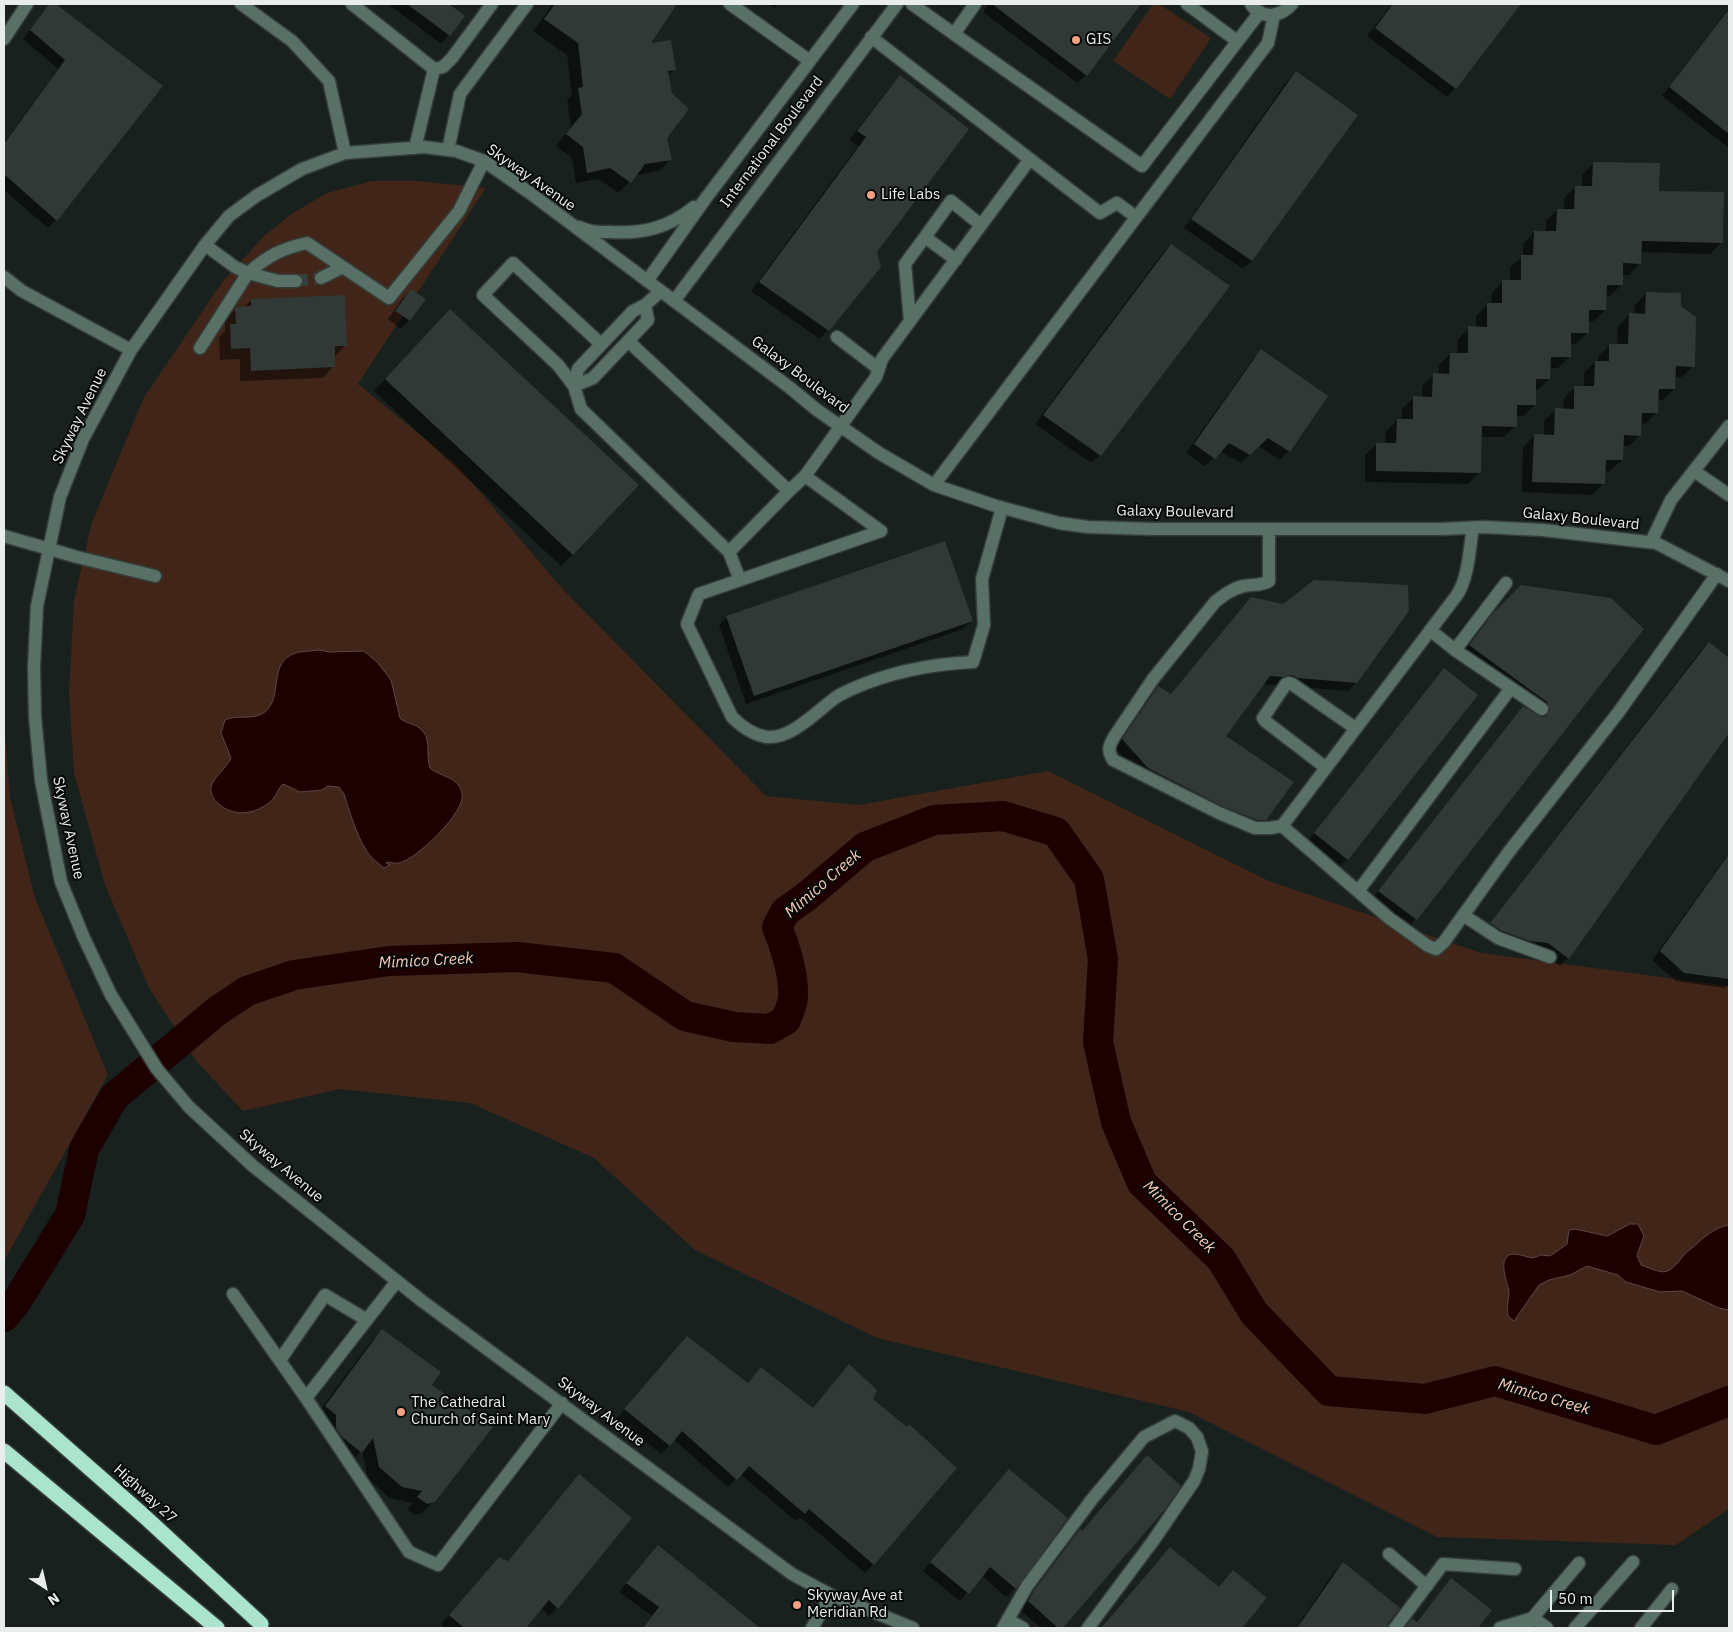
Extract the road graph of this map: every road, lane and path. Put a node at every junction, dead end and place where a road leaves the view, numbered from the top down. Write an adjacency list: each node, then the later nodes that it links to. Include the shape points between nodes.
1 (27, 4): 15 (street)
2 (241, 4): 23 (street, via 292,41 330,81)
3 (352, 4): 20 (street)
4 (492, 4): 20 (street, via 452,58 443,67)
5 (527, 4): 22 (street, via 460,94)
6 (730, 4): 19 (street)
7 (853, 4): 19 (street, International Boulevard)
8 (897, 4): 17 (street, International Boulevard)
9 (912, 4): 16 (street)
10 (975, 4): 16 (street)
11 (1188, 4): 18 (street)
12 (1292, 4): 14 (street)
13 (1255, 8): 14 (street); 18 (street)
14 (1274, 15): 28 (street, via 1268,43)
15 (6, 31)
16 (954, 34): 18 (street, via 1142,166)
17 (871, 37): 24 (street); 40 (street, International Boulevard)
18 (1237, 41)
19 (810, 61): 26 (street, International Boulevard)
20 (434, 69): 21 (street)
21 (415, 148): 22 (street, Skyway Avenue); 23 (street, Skyway Avenue)
22 (448, 150): 25 (street, Skyway Avenue)
23 (345, 153): 31 (street, Skyway Avenue, via 302,169 256,196 229,216)
24 (1030, 159): 28 (street, via 1100,213 1117,203); 29 (street)
25 (484, 161): 27 (street, Skyway Avenue); 33 (street, via 458,211 389,298)
26 (706, 198): 27 (street, via 683,216 655,229 628,233 589,231); 38 (street, International Boulevard)
27 (561, 217): 38 (street, Skyway Avenue)
28 (1136, 217): 54 (street)
29 (982, 225): 30 (street, via 951,201); 32 (street)
30 (925, 237): 32 (street); 42 (street, via 904,264)
31 (205, 245): 34 (street, via 235,268); 47 (street, Skyway Avenue)
32 (956, 260): 42 (street)
33 (343, 267): 34 (street, via 307,243 285,248 264,259); 36 (street)
34 (248, 273): 37 (street, via 278,282); 46 (street)
35 (4, 277): 47 (street, via 22,291)
36 (321, 278)
37 (296, 281)
38 (647, 281): 39 (street, Skyway Avenue)
39 (661, 291): 40 (street, Skyway Avenue); 41 (street)
40 (674, 301): 50 (street, Galaxy Boulevard)
41 (645, 305): 44 (street, via 648,320); 45 (street, via 633,311)
42 (910, 321): 48 (street, via 882,359)
43 (837, 337): 48 (street)
44 (628, 341): 49 (street, via 593,378); 55 (street)
45 (601, 344): 49 (street, via 578,369); 49 (street, via 513,263 483,295 558,365)
46 (200, 348)
47 (132, 350): 62 (street, Skyway Avenue, via 83,439 60,497)
48 (879, 369): 50 (street)
49 (574, 386): 63 (street, via 581,409)
50 (840, 426): 53 (street); 54 (street, Galaxy Boulevard)
51 (1727, 432): 52 (street)
52 (1694, 471): 56 (street); 61 (street, via 1671,500)
53 (805, 476): 55 (street); 66 (street, via 881,531)
54 (934, 485): 57 (street, Galaxy Boulevard)
55 (788, 491): 63 (street)
56 (1729, 495)
57 (1002, 508): 59 (street, Galaxy Boulevard, via 1058,523 1088,527); 66 (street, via 982,579 984,625 973,662 944,664 870,681 836,696 788,733 768,737 743,728 732,717 687,624 699,594)
58 (1472, 528): 59 (street, Galaxy Boulevard); 61 (street, Galaxy Boulevard, via 1543,530); 69 (street, via 1463,585)
59 (1269, 529): 75 (street, via 1269,581 1227,592 1215,602 1153,679 1114,737 1109,753 1113,760 1219,813 1255,828)
60 (4, 536): 62 (street)
61 (1651, 542): 64 (street, Galaxy Boulevard)
62 (48, 550): 65 (street); 79 (street, Skyway Avenue, via 37,606 34,667 41,780 61,882 111,995 157,1069 189,1107 253,1166)
63 (729, 552): 66 (street)
64 (1717, 574): 67 (street, Galaxy Boulevard); 77 (street, via 1618,713)
65 (155, 576)
66 (740, 580)
67 (1729, 581)
68 (1506, 583): 70 (street)
69 (1430, 630): 70 (street); 73 (street)
70 (1455, 650): 71 (street)
71 (1511, 688): 72 (street); 76 (street)
72 (1542, 709)
73 (1355, 728): 74 (street); 74 (street, via 1292,684 1286,684 1263,718)
74 (1325, 767): 75 (street)
75 (1282, 826): 76 (street)
76 (1359, 890): 77 (street, via 1389,918 1436,949)
77 (1463, 915): 78 (street, via 1498,938)
78 (1550, 957)
79 (397, 1281): 81 (street); 85 (street, Skyway Avenue)
80 (234, 1294): 82 (street)
81 (366, 1320): 82 (street, via 325,1295); 84 (street)
82 (280, 1360): 84 (street)
83 (4, 1394): 95 (highway, Highway 27)
84 (306, 1398): 85 (street, via 409,1552 438,1565)
85 (562, 1403): 93 (street, Skyway Avenue, via 792,1574)
86 (4, 1451): 97 (highway)
87 (1389, 1554): 91 (street)
88 (1633, 1562): 106 (street)
89 (1579, 1563): 94 (street)
90 (1515, 1569): 91 (street, via 1444,1564)
91 (1427, 1586): 102 (street)
92 (1672, 1589): 107 (street)
93 (831, 1595): 98 (street); 99 (street, Skyway Avenue)
94 (1533, 1618): 103 (street); 104 (street); 105 (street)
95 (261, 1624)
96 (1006, 1624): 100 (street); 101 (street, via 1027,1586 1093,1498 1144,1437 1175,1421 1189,1428 1197,1437 1202,1451 1194,1481)
97 (217, 1628)
98 (812, 1628)
99 (913, 1628)
100 (1023, 1628)
101 (1088, 1628)
102 (1395, 1628)
103 (1500, 1628)
104 (1524, 1628)
105 (1547, 1628)
106 (1575, 1628)
107 (1641, 1628)

